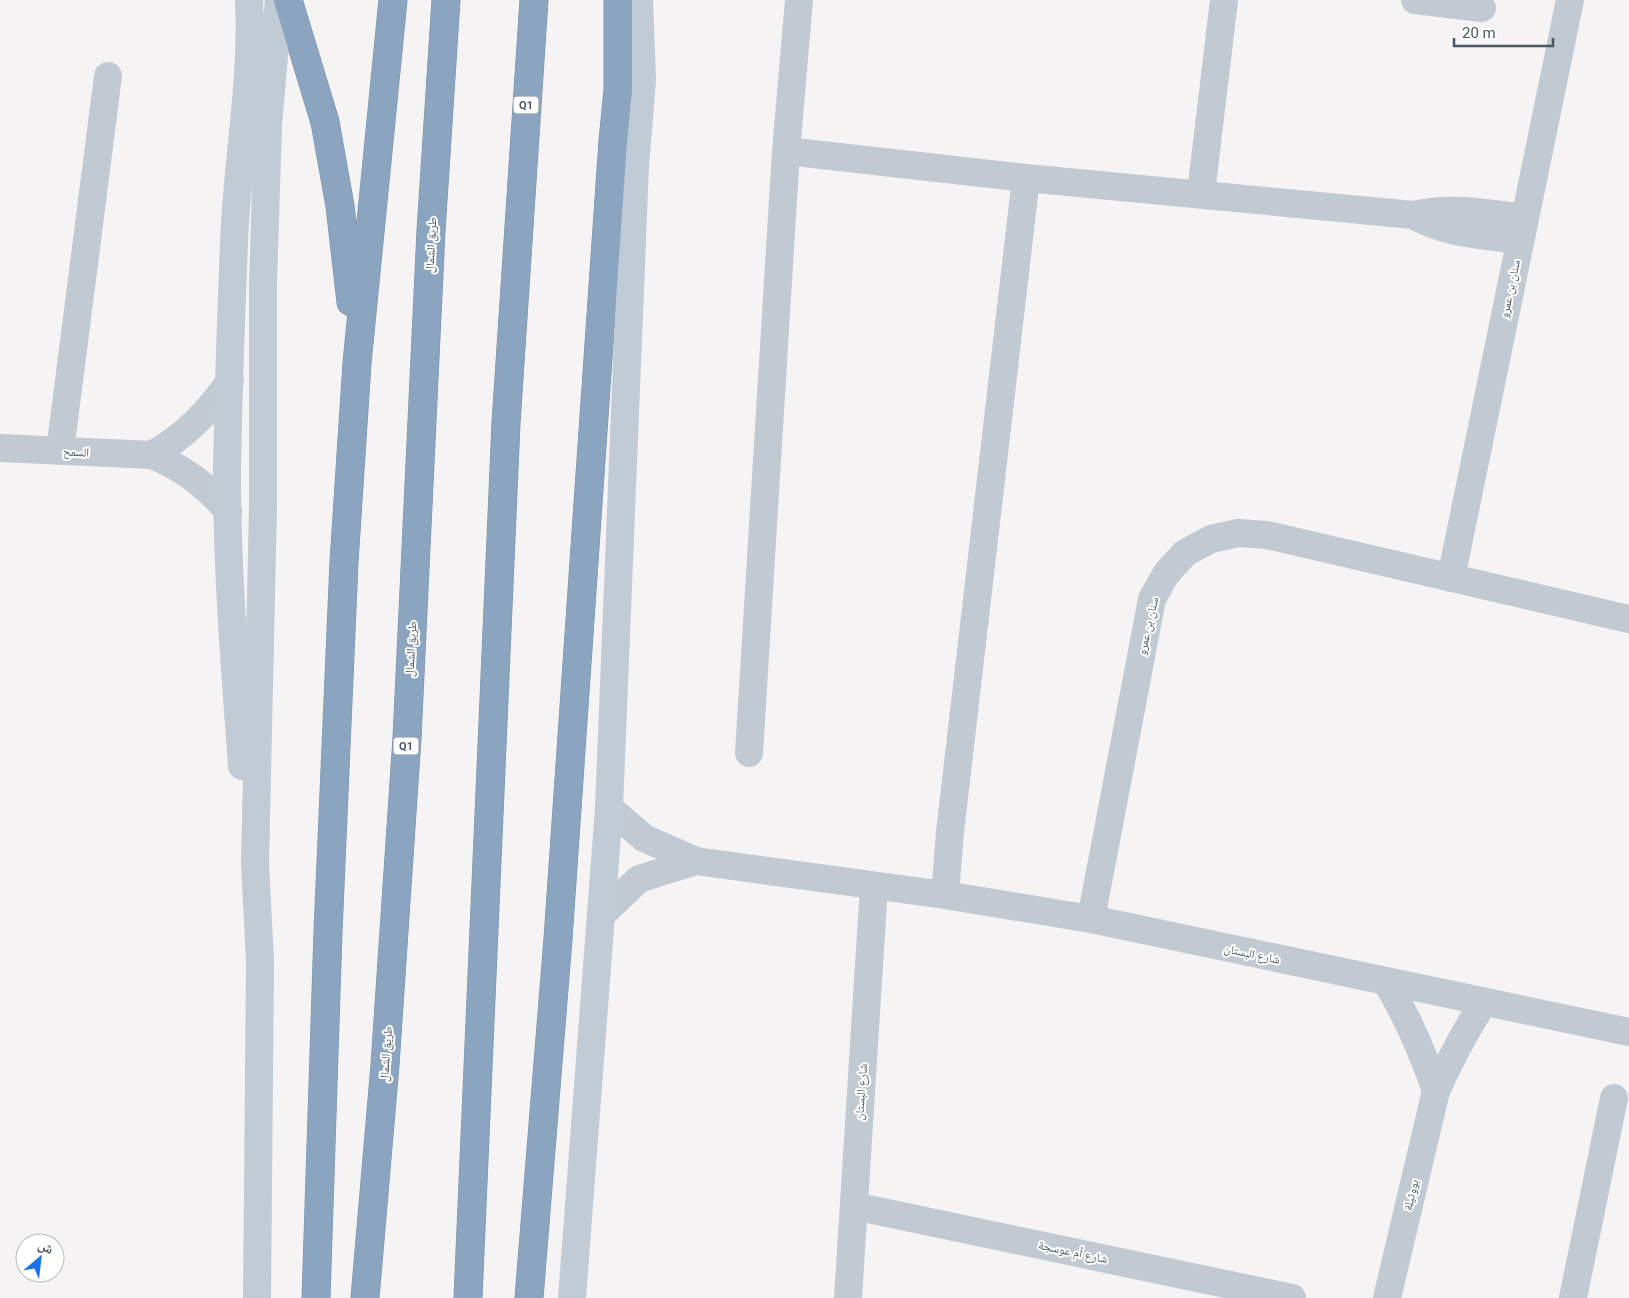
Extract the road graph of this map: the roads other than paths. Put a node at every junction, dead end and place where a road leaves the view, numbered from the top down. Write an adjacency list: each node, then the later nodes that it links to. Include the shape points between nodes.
1 (249, 0): 20 (main road, via 246,90 234,241)
2 (278, 0): 30 (main road, via 268,124 263,285)
3 (288, 0): 19 (highway, via 325,122 348,266)
4 (393, 0): 19 (highway)
5 (446, 0): 43 (highway, طريق الشمال / Q1, via 407,738 385,1065)
6 (534, 0): 44 (highway, Q1, via 506,433)
7 (618, 0): 45 (highway, via 618,90 558,939)
8 (639, 0): 28 (main road, via 642,80 635,166)
9 (799, 0): 15 (street)
10 (1224, 0): 17 (street)
11 (1415, 0): 13 (street)
12 (1570, 0): 18 (street, سنان بن عمرو)
13 (1482, 8)
14 (108, 76): 22 (street)
15 (786, 151): 16 (street); 27 (street)
16 (1026, 178): 17 (street); 32 (street)
17 (1201, 193): 18 (street, via 1413,215 1444,229)
18 (1522, 229): 25 (street, سنان بن عمرو)
19 (357, 363): 42 (highway, via 344,562 328,922)
20 (230, 381): 23 (street, via 204,416); 24 (main road)
21 (0, 448): 22 (street, السمح)
22 (60, 451): 23 (street, السمح)
23 (152, 455): 24 (street, السمح, via 194,477)
24 (228, 510): 30 (main road, via 242,779)
25 (1451, 578): 26 (street, سنان بن عمرو); 34 (street, سنان بن عمرو, via 1267,536 1238,533 1210,539 1186,553 1166,574 1152,599)
26 (1629, 619)
27 (749, 753)
28 (609, 808): 29 (street, شارع البستان, via 644,838); 33 (main road)
29 (696, 861): 31 (street, شارع البستان); 33 (street, شارع البستان, via 639,879)
30 (256, 864): 41 (main road, via 260,960)
31 (874, 886): 32 (street, شارع البستان); 40 (street, شارع البستان)
32 (945, 895): 34 (street, شارع البستان)
33 (602, 914): 46 (main road)
34 (1091, 919): 35 (street, شارع البستان)
35 (1386, 981): 36 (street, شارع البستان); 38 (street, via 1407,1016)
36 (1484, 1002): 37 (street, شارع البستان); 38 (street, بووثيلة, via 1466,1030)
37 (1629, 1032)
38 (1436, 1091): 49 (street, بووثيلة)
39 (1614, 1098): 50 (street)
40 (854, 1206): 47 (street, شارع البستان); 48 (street, شارع أم عوسجة)
41 (257, 1298)
42 (316, 1298)
43 (365, 1298)
44 (468, 1298)
45 (529, 1298)
46 (572, 1298)
47 (848, 1298)
48 (1292, 1298)
49 (1387, 1298)
50 (1573, 1298)

